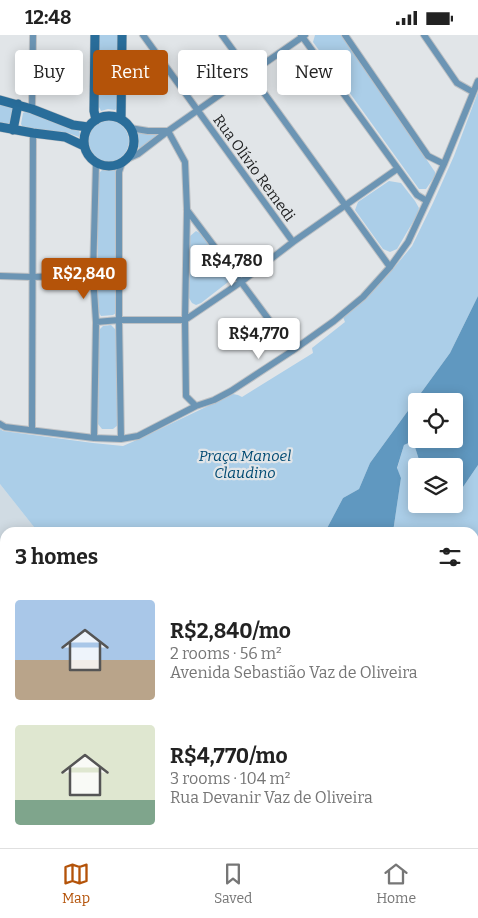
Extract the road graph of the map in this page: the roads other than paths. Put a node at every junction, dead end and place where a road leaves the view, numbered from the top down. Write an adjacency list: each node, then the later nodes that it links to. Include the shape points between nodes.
1 (33, 35): 17 (street)
2 (95, 35): 20 (street)
3 (122, 35): 19 (street)
4 (143, 35): 18 (street, Rua Olívio Remedi)
5 (222, 35): 9 (street)
6 (345, 35): 30 (street, via 428,156)
7 (424, 35): 12 (street, via 457,83)
8 (303, 36): 10 (street); 31 (street)
9 (233, 50)
10 (267, 61)
11 (478, 81): 12 (street)
12 (473, 92): 30 (street)
13 (218, 95): 18 (street)
14 (265, 95): 33 (street)
15 (0, 100): 16 (street)
16 (18, 104): 17 (street); 24 (street)
17 (32, 109): 22 (street, via 73,125)
18 (197, 110): 25 (street); 35 (street, Rua Olívio Remedi)
19 (121, 119): 20 (street, via 104,116); 23 (street)
20 (96, 120): 22 (street)
21 (0, 127): 24 (street)
22 (88, 127): 27 (street)
23 (130, 128): 25 (street); 28 (street, via 134,145)
24 (13, 130): 26 (street)
25 (168, 131): 28 (street); 34 (street, via 186,162)
26 (33, 133): 27 (street, via 65,137); 39 (street)
27 (84, 146): 29 (street, via 90,159)
28 (124, 161): 29 (street, via 114,166); 41 (street, via 119,172)
29 (96, 163): 37 (street)
30 (444, 165): 32 (street)
31 (397, 169): 32 (street, via 417,195); 33 (street)
32 (427, 201): 36 (street, via 408,242)
33 (346, 206): 35 (street); 36 (street)
34 (187, 211): 40 (street); 42 (street)
35 (292, 242): 40 (street)
36 (390, 267): 44 (street, via 363,297)
37 (93, 275): 39 (street); 43 (street)
38 (0, 276): 39 (street)
39 (32, 277): 47 (street)
40 (241, 282): 42 (street); 44 (street)
41 (120, 320): 42 (street); 43 (street); 49 (street)
42 (185, 320): 45 (street, via 186,396)
43 (96, 322): 48 (street)
44 (292, 351): 45 (street, via 231,391)
45 (196, 406): 49 (street, via 138,435)
46 (0, 424): 47 (street)
47 (32, 430): 48 (street)
48 (94, 438): 49 (street)
49 (121, 439)

